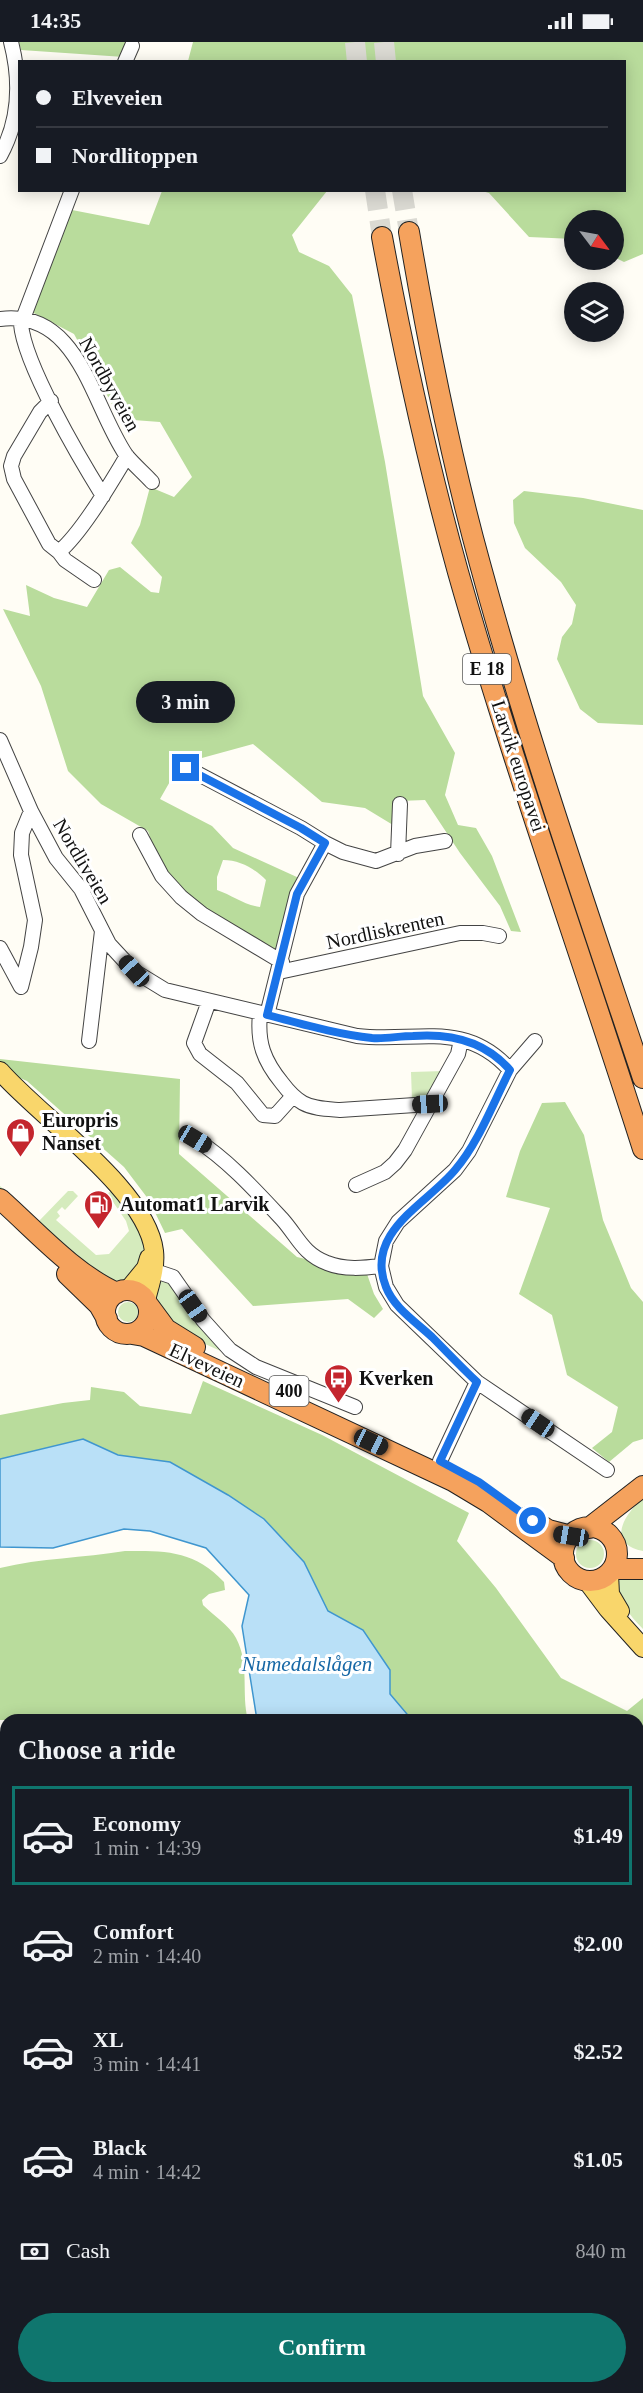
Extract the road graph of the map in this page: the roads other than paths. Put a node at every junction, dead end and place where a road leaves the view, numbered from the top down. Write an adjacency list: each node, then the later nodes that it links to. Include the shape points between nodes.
1 (11, 42): 4 (street, via 18,97 13,125)
2 (132, 46): 3 (street)
3 (126, 60)
4 (0, 156)
5 (71, 192): 9 (street)
6 (409, 232): 35 (highway, Larvik europavei / E 18, via 435,377 479,562 528,729)
7 (382, 237): 39 (highway, Larvik europavei / E 18, via 411,387 458,573)
8 (0, 319): 9 (street, Nordbyveien)
9 (24, 319): 10 (street, via 22,330 29,355); 11 (street, Nordbyveien, via 50,328 67,344)
10 (51, 401): 13 (street); 14 (street, via 35,421 11,466 48,544)
11 (127, 456): 12 (street, Nordbyveien); 13 (street)
12 (152, 482)
13 (103, 496): 14 (street)
14 (58, 552): 15 (street)
15 (94, 580)
16 (0, 740): 19 (street, Nordliveien)
17 (186, 768): 22 (street)
18 (400, 804): 23 (street)
19 (30, 811): 24 (street, Nordliveien, via 56,858 81,889); 26 (street, via 22,833 21,855 35,920 21,987)
20 (140, 835): 27 (street, via 162,876 181,897)
21 (445, 841): 23 (street, via 415,846)
22 (325, 843): 23 (street, via 376,861); 27 (street, via 297,894)
23 (398, 854)
24 (102, 931): 28 (street, Nordliveien, via 134,971 165,990); 31 (street, Nordliveien)
25 (499, 936): 27 (street, Nordliskrenten, via 460,933)
26 (0, 948)
27 (280, 967): 29 (street)
28 (209, 1001): 29 (street, Nordliveien); 36 (street, via 194,1043 200,1054 237,1083 262,1116 274,1116)
29 (264, 1015): 30 (street, Nordliveien, via 357,1036 432,1035); 36 (street, via 260,1048 271,1070)
30 (461, 1040): 33 (street, Nordliveien, via 491,1052); 37 (street, via 458,1054)
31 (89, 1041)
32 (535, 1041): 33 (street)
33 (510, 1070): 43 (street, via 469,1151 455,1170 398,1222 386,1241)
34 (0, 1071): 44 (main road, via 104,1169 129,1199 148,1232)
35 (643, 1078)
36 (293, 1096): 37 (street, via 302,1103 327,1109)
37 (430, 1104): 40 (street, via 395,1162 385,1172)
38 (195, 1139): 43 (street, via 214,1150 283,1221 304,1250 328,1264 354,1269)
39 (643, 1149)
40 (356, 1185)
41 (0, 1199): 45 (highway, 400, via 100,1286)
42 (0, 1214): 47 (highway, 400, via 83,1288)
43 (381, 1266): 49 (street, via 386,1287 397,1305)
44 (150, 1269): 45 (main road); 46 (main road); 50 (street, via 173,1277 230,1350 256,1367)
45 (123, 1292): 46 (highway, 400, via 136,1292); 47 (highway, via 107,1304)
46 (147, 1303): 48 (highway, via 145,1326); 51 (highway, Elveveien / 400, via 166,1329 183,1341)
47 (106, 1319): 48 (highway, 400, via 113,1329)
48 (132, 1334): 57 (highway, Elveveien / 400, via 144,1336 453,1481)
49 (477, 1382): 51 (street); 52 (street)
50 (355, 1407)
51 (440, 1461): 54 (highway, Elveveien / 400, via 479,1482 541,1527 558,1534)
52 (608, 1470)
53 (636, 1491): 54 (highway); 55 (highway, via 616,1520)
54 (580, 1532): 55 (highway, 400, via 600,1530); 57 (highway, via 565,1546)
55 (613, 1543): 56 (highway); 59 (highway, via 616,1560)
56 (643, 1557)
57 (564, 1558): 60 (highway, 400, via 569,1571)
58 (643, 1569): 59 (highway)
59 (611, 1572): 60 (highway); 61 (main road, via 610,1594)
60 (587, 1581): 62 (main road)
61 (643, 1637)
62 (643, 1648)

